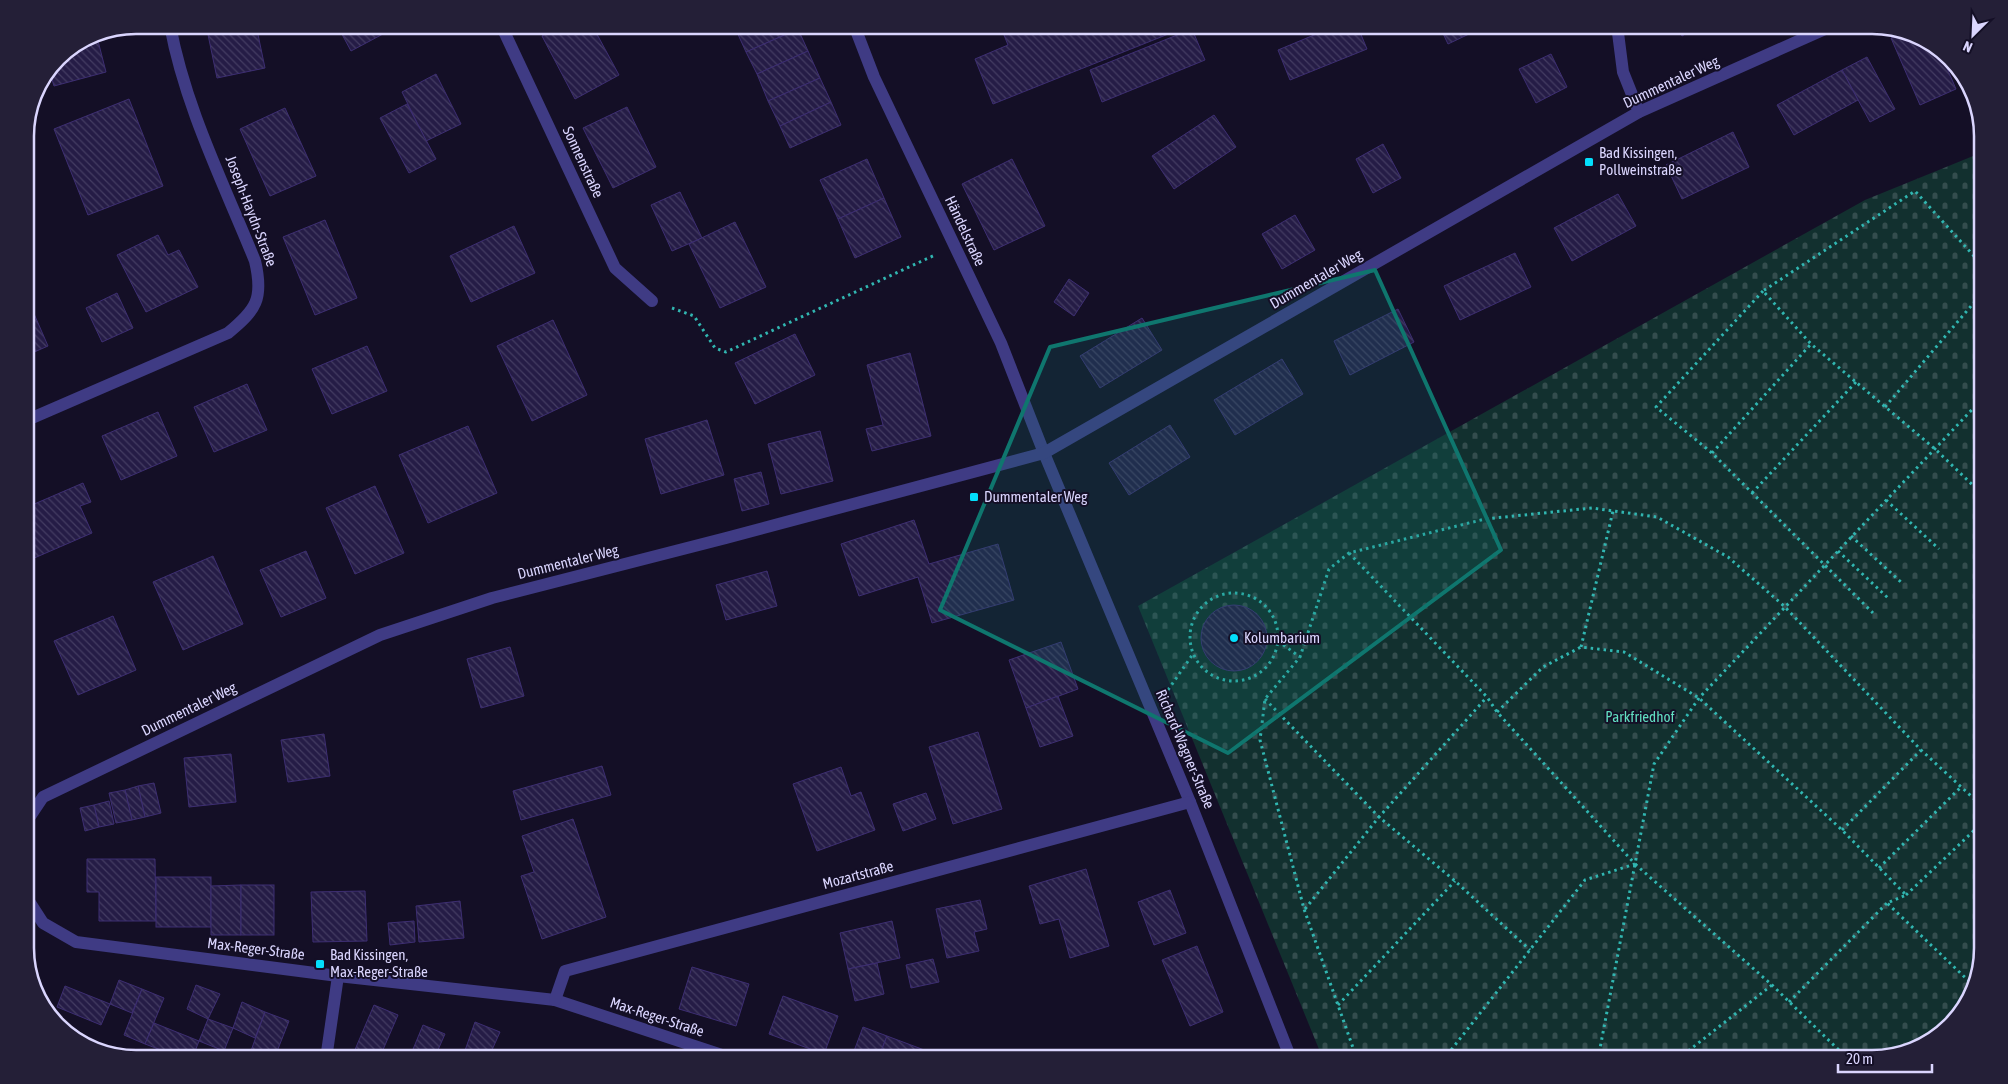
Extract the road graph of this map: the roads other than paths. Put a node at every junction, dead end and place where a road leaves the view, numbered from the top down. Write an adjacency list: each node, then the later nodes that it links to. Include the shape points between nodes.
1 (172, 34): 8 (street, Joseph-Haydn-Straße, via 188,99 255,261 259,279 253,310 228,334)
2 (505, 34): 7 (street, Sonnenstraße, via 615,268)
3 (857, 34): 9 (street, Händelstraße, via 874,77 1001,343)
4 (1618, 34): 6 (street, via 1623,72)
5 (1814, 34): 6 (street, Dummentaler Weg)
6 (1639, 112): 9 (street, Dummentaler Weg)
7 (652, 301)
8 (34, 416)
9 (1044, 453): 10 (street, Richard-Wagner-Straße); 11 (street, Dummentaler Weg, via 492,598 380,636 43,797)
10 (1190, 802): 14 (street, Mozartstraße, via 565,971); 17 (street, Richard-Wagner-Straße)
11 (34, 810)
12 (34, 909): 13 (street, Max-Reger-Straße, via 43,923 76,942)
13 (338, 976): 14 (street, Max-Reger-Straße); 15 (street)
14 (555, 1000): 16 (street, Max-Reger-Straße)
15 (327, 1050)
16 (707, 1050)
17 (1287, 1050)

